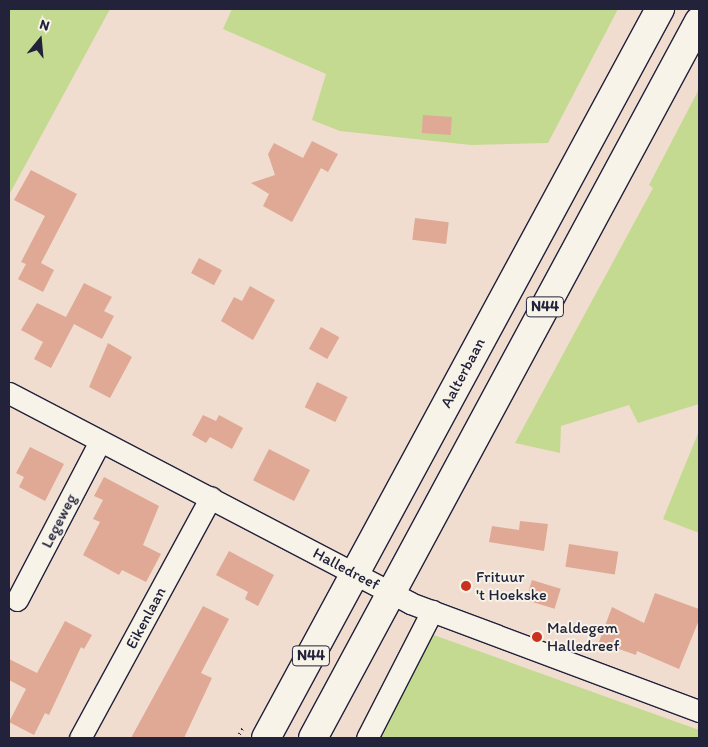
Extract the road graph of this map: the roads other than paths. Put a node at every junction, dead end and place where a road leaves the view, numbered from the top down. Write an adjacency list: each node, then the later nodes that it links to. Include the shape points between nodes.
1 (660, 9): 6 (highway, Aalterbaan / N44)
2 (699, 21): 7 (highway, N44)
3 (9, 393): 4 (street, Halledreef)
4 (100, 441): 5 (street, Halledreef); 8 (street, Legeweg)
5 (211, 497): 6 (street, Halledreef); 11 (street, Eikenlaan)
6 (355, 573): 7 (street, Halledreef); 12 (highway, Aalterbaan / N44)
7 (391, 594): 9 (street, Halledreef); 13 (highway, N44)
8 (17, 600)
9 (432, 611): 10 (street, Halledreef); 14 (street)
10 (699, 711)
11 (80, 738)
12 (266, 738)
13 (313, 738)
14 (367, 738)

